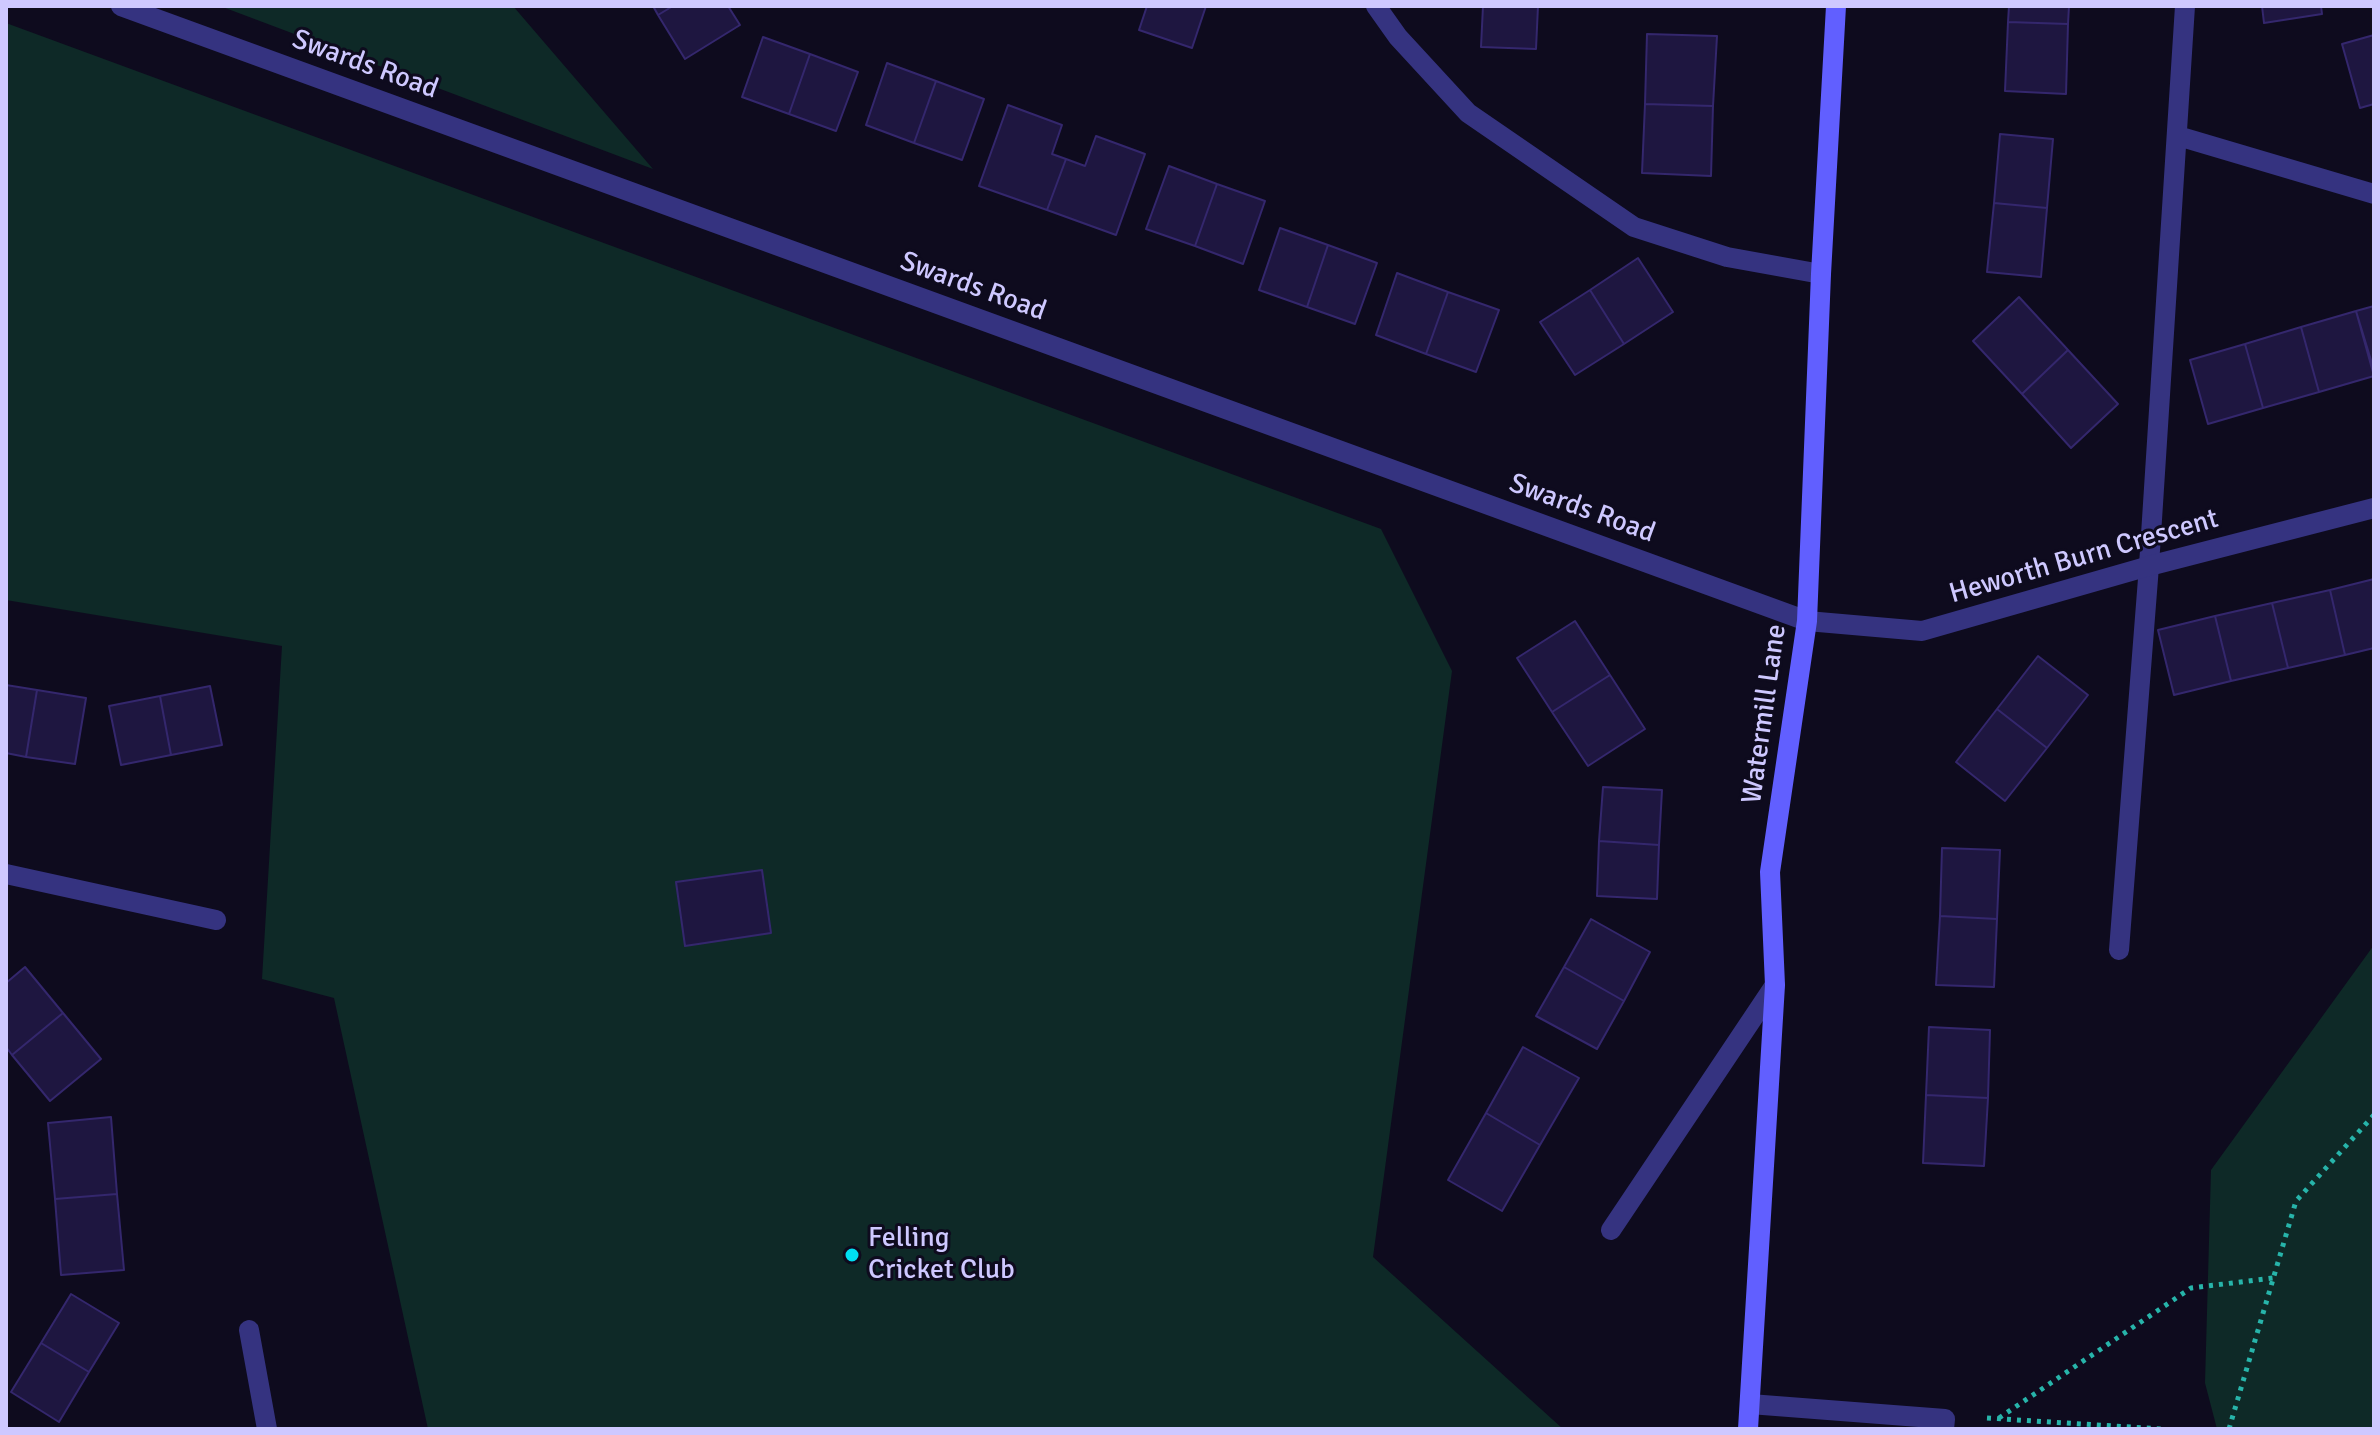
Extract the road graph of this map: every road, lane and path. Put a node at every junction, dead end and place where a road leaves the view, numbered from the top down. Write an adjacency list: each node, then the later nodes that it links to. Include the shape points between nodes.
1 (121, 6): 10 (street, Swards Road)
2 (1376, 6): 7 (street, via 1468,113 1634,227 1727,257)
3 (1836, 6): 7 (street, Watermill Lane)
4 (2185, 6): 5 (street)
5 (2178, 136): 6 (street); 9 (street)
6 (2374, 194)
7 (1821, 274): 10 (street, Watermill Lane)
8 (2374, 508): 9 (street, Heworth Burn Crescent)
9 (2149, 566): 10 (street, Heworth Burn Crescent, via 1922,631); 13 (street)
10 (1807, 621): 14 (street, Watermill Lane, via 1770,872)
11 (6, 874): 12 (street)
12 (216, 920)
13 (2119, 950)
14 (1775, 985): 16 (street); 19 (street, Watermill Lane)
15 (2374, 1115): 17 (path, via 2296,1201)
16 (1611, 1230)
17 (2273, 1278): 23 (path, via 2191,1288 1999,1418); 24 (path)
18 (249, 1330): 20 (street)
19 (1750, 1404): 21 (street, Watermill Lane); 22 (street, via 1945,1419)
20 (267, 1429)
21 (1748, 1429)
22 (1944, 1429)
23 (2162, 1429)
24 (2229, 1429)

